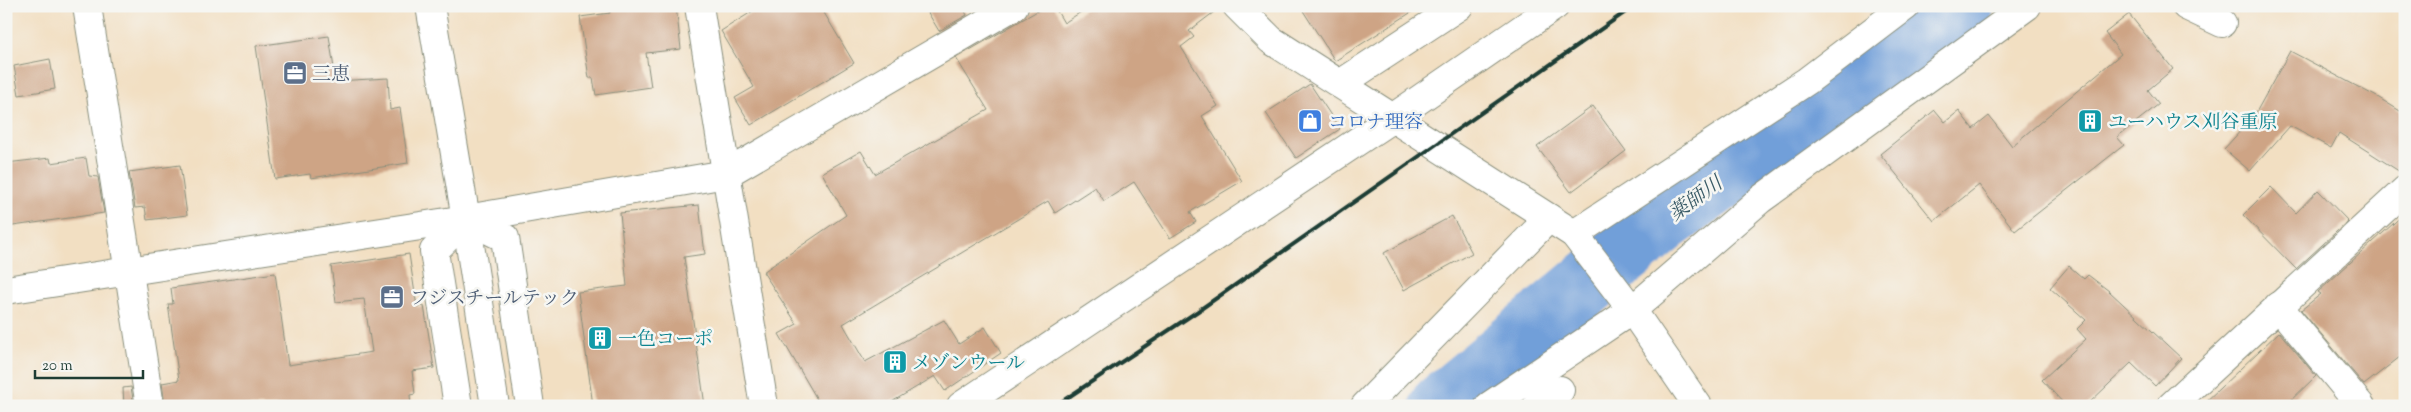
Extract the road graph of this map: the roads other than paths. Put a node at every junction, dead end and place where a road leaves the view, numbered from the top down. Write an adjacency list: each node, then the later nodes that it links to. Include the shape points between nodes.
1 (88, 6): 19 (street)
2 (430, 6): 17 (street)
3 (699, 6): 14 (street)
4 (1014, 6): 14 (street)
5 (1237, 6): 12 (street, via 1271,40)
6 (1459, 6): 12 (street)
7 (1555, 6): 13 (street)
8 (1906, 6): 18 (street, via 1807,81)
9 (2027, 6): 22 (street, via 1761,199)
10 (2186, 6): 11 (street)
11 (2222, 23)
12 (1340, 84): 13 (street)
13 (1392, 119): 16 (street); 29 (street)
14 (726, 174): 17 (street); 28 (street)
15 (2405, 190): 21 (street)
16 (1549, 218): 18 (street); 30 (street)
17 (466, 219): 19 (street); 25 (street, via 434,252); 26 (street); 27 (street, via 505,238)
18 (1574, 234): 22 (street)
19 (128, 270): 20 (street); 24 (street)
20 (6, 290)
21 (2278, 306): 34 (street); 35 (street)
22 (1632, 310): 31 (street); 33 (street)
23 (1560, 390): 32 (street)
24 (150, 406)
25 (458, 406)
26 (495, 406)
27 (530, 406)
28 (764, 406)
29 (961, 406)
30 (1365, 406)
31 (1489, 406)
32 (1537, 406)
33 (1698, 406)
34 (2171, 406)
35 (2361, 406)

